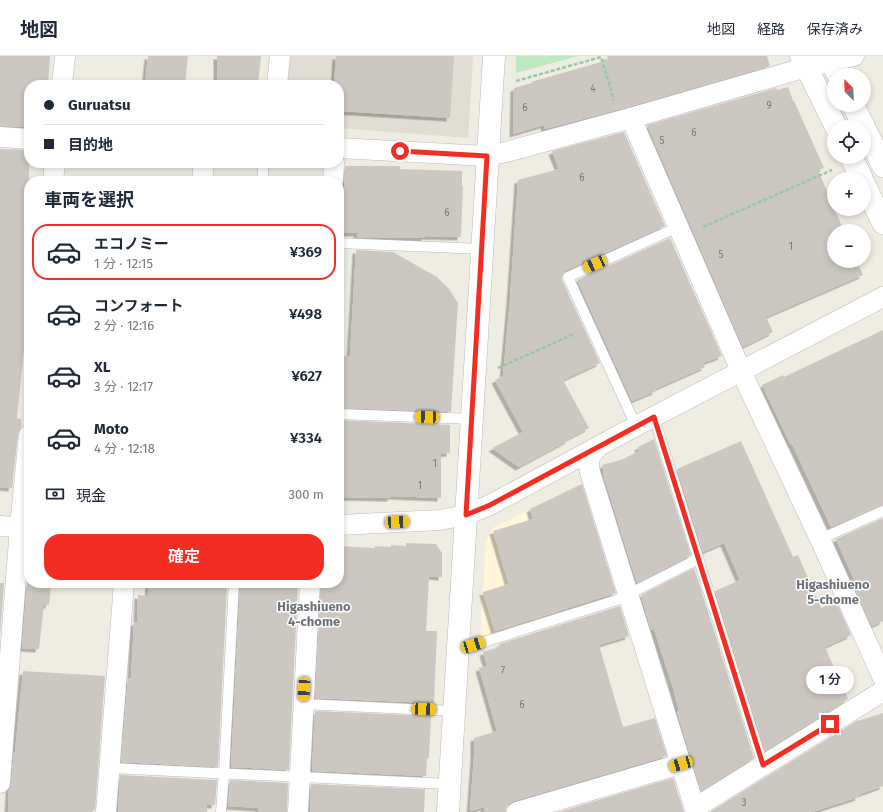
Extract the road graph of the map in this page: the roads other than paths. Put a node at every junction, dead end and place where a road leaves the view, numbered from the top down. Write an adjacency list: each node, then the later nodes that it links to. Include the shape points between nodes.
1 (65, 56): 7 (street)
2 (280, 56): 8 (street)
3 (494, 56): 15 (street)
4 (854, 56): 6 (street)
5 (804, 61): 6 (street); 9 (street); 10 (street)
6 (833, 64)
7 (63, 80)
8 (278, 80)
9 (625, 120): 15 (street); 19 (street)
10 (833, 120)
11 (0, 137): 12 (street)
12 (24, 139)
13 (871, 141): 16 (street)
14 (344, 148): 15 (street)
15 (487, 156): 21 (street)
16 (883, 166)
17 (871, 198): 18 (street)
18 (883, 223)
19 (680, 232): 23 (street); 27 (lane, via 568,277)
20 (344, 242): 21 (lane)
21 (482, 249): 26 (street)
22 (883, 297): 23 (street)
23 (741, 371): 25 (street); 34 (street)
24 (344, 414): 26 (lane)
25 (654, 417): 27 (street); 35 (lane)
26 (472, 419): 30 (street)
27 (636, 426): 28 (street)
28 (598, 447): 30 (street, via 490,505); 39 (street, via 589,459 589,466)
29 (883, 511): 34 (lane)
30 (466, 515): 32 (street, via 440,520); 40 (street)
31 (0, 526): 33 (street)
32 (344, 526)
33 (24, 527): 50 (street)
34 (820, 539): 41 (street)
35 (698, 559): 39 (lane); 46 (lane)
36 (124, 588): 47 (street)
37 (234, 588): 48 (lane)
38 (310, 588): 43 (street)
39 (629, 595): 40 (lane); 45 (street)
40 (458, 650): 44 (street)
41 (883, 678)
42 (883, 691): 46 (street)
43 (303, 704): 44 (lane); 49 (street)
44 (454, 711): 51 (street)
45 (681, 764): 52 (street); 57 (street)
46 (763, 765): 52 (street)
47 (110, 768): 48 (lane); 53 (street)
48 (224, 773): 49 (lane); 54 (lane)
49 (300, 777): 51 (lane); 55 (street)
50 (0, 783)
51 (449, 784): 56 (street)
52 (695, 810)
53 (106, 812)
54 (220, 812)
55 (298, 812)
56 (448, 812)
57 (517, 812)

